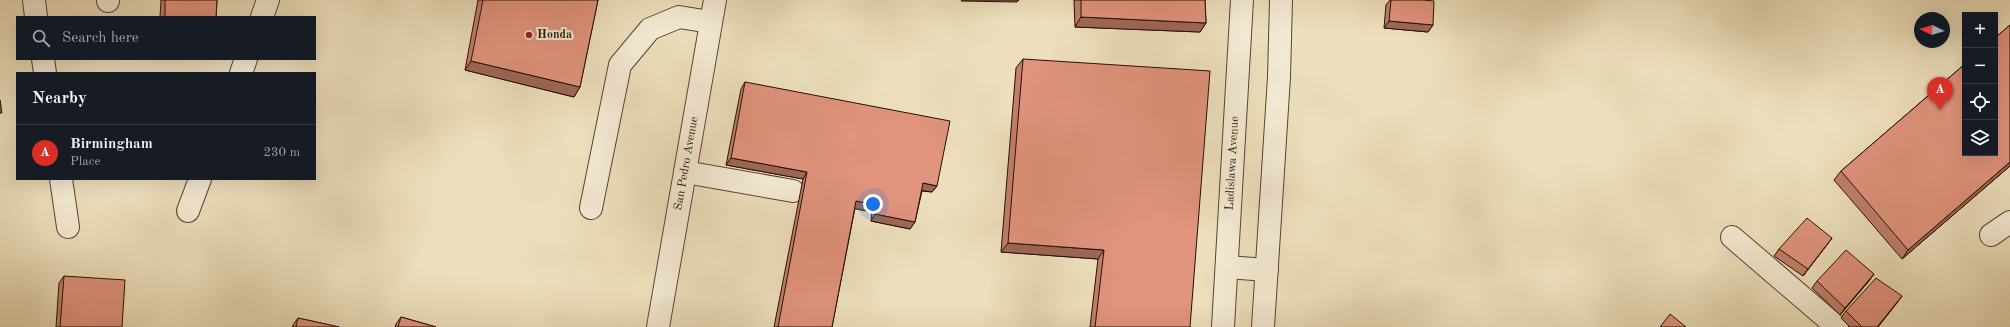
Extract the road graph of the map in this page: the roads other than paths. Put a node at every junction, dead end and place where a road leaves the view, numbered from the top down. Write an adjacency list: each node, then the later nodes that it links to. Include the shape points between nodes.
1 (34, 0): 6 (street)
2 (268, 0): 7 (street)
3 (714, 0): 8 (street, San Pedro Avenue)
4 (1242, 0): 23 (street, Ladislawa Avenue)
5 (1280, 0): 24 (street)
6 (36, 16)
7 (262, 16)
8 (710, 22): 13 (street, San Pedro Avenue); 17 (street, via 679,17 650,29 620,65)
9 (43, 60): 11 (street)
10 (246, 60): 12 (street)
11 (45, 72)
12 (241, 72)
13 (685, 172): 16 (street); 25 (street, San Pedro Avenue)
14 (61, 180): 20 (street)
15 (200, 180): 18 (street)
16 (793, 191)
17 (591, 208)
18 (188, 211)
19 (2010, 222): 21 (street)
20 (68, 227)
21 (1991, 235)
22 (1732, 237): 28 (street)
23 (1227, 267): 24 (street); 26 (street, Ladislawa Avenue)
24 (1266, 270): 27 (street)
25 (658, 327)
26 (1223, 327)
27 (1263, 327)
28 (1836, 327)

